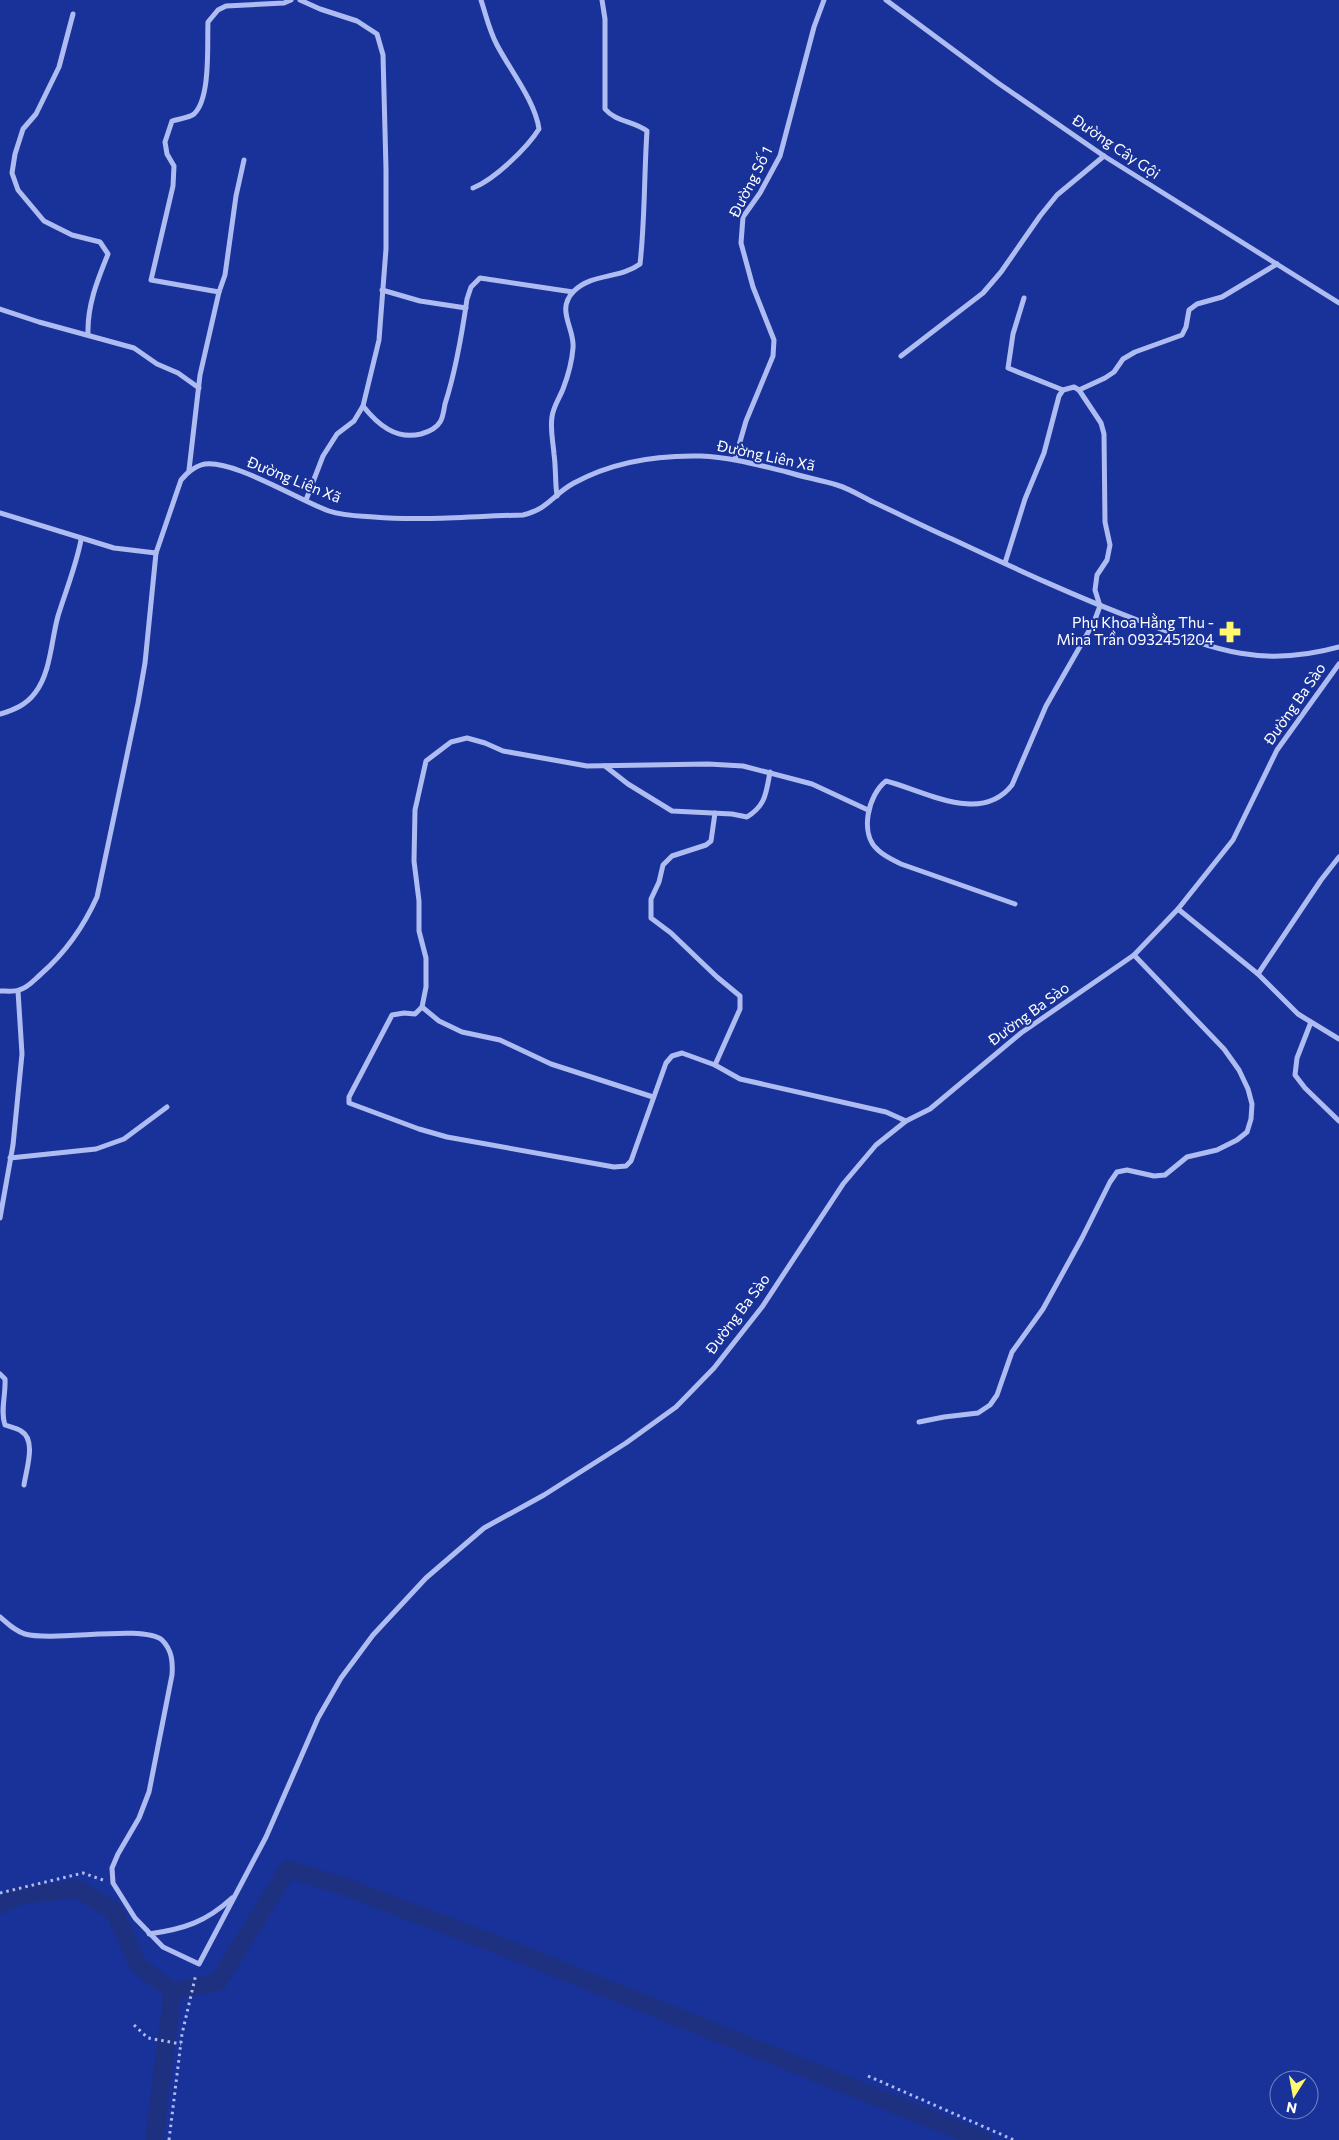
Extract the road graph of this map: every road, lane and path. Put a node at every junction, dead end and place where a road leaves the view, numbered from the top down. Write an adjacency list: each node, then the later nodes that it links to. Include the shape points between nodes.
1 (291, 0): 13 (street, via 226,6 213,16 208,22 201,104 193,115 172,122 166,134 167,154 174,166 173,186 151,280)
2 (300, 0): 12 (street, via 357,21 377,34 383,56 386,249)
3 (481, 0): 10 (street, via 496,43 538,119 539,129 524,148)
4 (602, 0): 14 (street, via 605,109 610,115 647,131 643,237 640,264 630,272 585,283)
5 (824, 0): 25 (street, Đường Số 1, via 780,156 743,217 741,243 753,287 774,340 773,356 746,421)
6 (886, 0): 8 (street, Đường Cây Gội)
7 (73, 14): 19 (street, via 59,67 36,114 23,130 14,154 12,174 18,190 44,221 100,242 108,254 91,302)
8 (1104, 156): 11 (street, Đường Cây Gội); 20 (street, via 1057,196 983,293)
9 (244, 160): 13 (street, via 225,275)
10 (474, 188)
11 (1276, 264): 16 (street, Đường Cây Gội); 23 (street, via 1222,297 1197,304 1189,310 1182,335 1135,352 1123,359 1114,372)
12 (382, 290): 17 (street, via 420,301); 24 (street, via 378,340)
13 (219, 292): 21 (street)
14 (573, 292): 17 (street, via 480,278 471,287); 27 (street, via 566,306 566,322 573,335 572,360 552,415)
15 (1024, 298): 22 (street, via 1013,334 1008,368)
16 (1339, 303)
17 (466, 308): 24 (street, via 440,422 429,432 400,436 372,418)
18 (0, 309): 19 (street)
19 (88, 335): 21 (street, via 134,348)
20 (902, 356)
21 (198, 388): 26 (street)
22 (1063, 390): 23 (street, via 1074,387); 32 (street)
23 (1079, 390): 33 (street, via 1102,423 1105,444 1105,522 1110,545 1108,560 1097,575 1095,590)
24 (363, 406): 28 (street, via 354,421 337,434 323,456)
25 (735, 459): 27 (street, Đường Liên Xã, via 702,456 637,461 575,482); 32 (street, Đường Liên Xã, via 838,485)
26 (188, 470): 28 (street, Đường Liên Xã, via 203,464 220,464); 31 (street, via 181,480)
27 (557, 496): 28 (street, Đường Liên Xã, via 546,506 523,514 415,519 354,516 330,511)
28 (306, 500)
29 (0, 513): 30 (street)
30 (81, 540): 31 (street); 36 (street, via 41,682 24,704)
31 (156, 553): 47 (street, via 141,687 97,897 71,944)
32 (1005, 563): 33 (street, Đường Liên Xã)
33 (1100, 606): 34 (street, Đường Liên Xã, via 1208,647 1250,656 1286,657); 39 (street, via 1046,706 1012,785 1004,795 978,805 948,800 886,781 879,787)
34 (1339, 647)
35 (1339, 664): 43 (street, Đường Ba Sào, via 1277,750 1233,840)
36 (0, 714)
37 (604, 766): 38 (street, via 708,764); 40 (street, via 672,811); 48 (street, via 537,758 503,751 467,738 451,742 426,761 415,810 414,861 419,901 418,930 426,958)
38 (770, 772): 39 (street, via 812,784); 40 (street, via 766,796 759,809 747,817)
39 (868, 810): 42 (street, via 870,838 876,849 886,856)
40 (715, 813): 51 (street, via 711,841 672,856 663,865 651,899 651,918 740,996 740,1009)
41 (1339, 857): 45 (street)
42 (1015, 904)
43 (1178, 909): 44 (street, Đường Ba Sào); 45 (street)
44 (1134, 955): 54 (street, Đường Ba Sào, via 1021,1033 930,1109); 59 (street, via 1240,1070 1252,1104 1247,1132 1217,1150 1187,1158 1165,1175 1127,1170 1116,1172 1043,1309 1012,1352 990,1405 978,1413)
45 (1258, 974): 49 (street)
46 (0, 991): 47 (street)
47 (18, 991): 56 (street, via 22,1054)
48 (422, 1007): 52 (street, via 439,1021 462,1032 500,1040 551,1064); 52 (street, via 415,1014 392,1015 352,1090 349,1103 419,1130 447,1137 614,1167 626,1166 631,1161)
49 (1310, 1022): 50 (street); 55 (street, via 1297,1058 1295,1075)
50 (1339, 1040)
51 (715, 1065): 52 (street, via 682,1052 672,1056); 54 (street, via 740,1079 886,1112)
52 (653, 1097)
53 (168, 1107): 56 (street, via 124,1139 96,1149)
54 (906, 1121): 64 (street, Đường Ba Sào, via 876,1146 843,1184 762,1307 714,1368 676,1407 544,1495 484,1528 426,1578 373,1635 341,1678 318,1718 266,1837)
55 (1339, 1121)
56 (10, 1158): 57 (street)
57 (0, 1218)
58 (0, 1374): 60 (street, via 5,1379 6,1391 2,1416 6,1425 22,1431 28,1438 30,1451)
59 (919, 1422)
60 (24, 1485)
61 (0, 1617): 62 (street, via 15,1630 33,1635 134,1631 147,1634 161,1639 173,1660 149,1792 112,1868)
62 (113, 1883): 63 (path, via 83,1873); 65 (street)
63 (0, 1893)
64 (237, 1894): 65 (street, via 217,1912 197,1923); 66 (street, Đường Ba Sào)
65 (149, 1934): 66 (street, via 163,1947)
66 (199, 1964): 68 (path)
67 (134, 2025): 68 (path, via 148,2038)
68 (181, 2044): 70 (path)
69 (868, 2076): 71 (path)
70 (169, 2140)
71 (1014, 2140)

